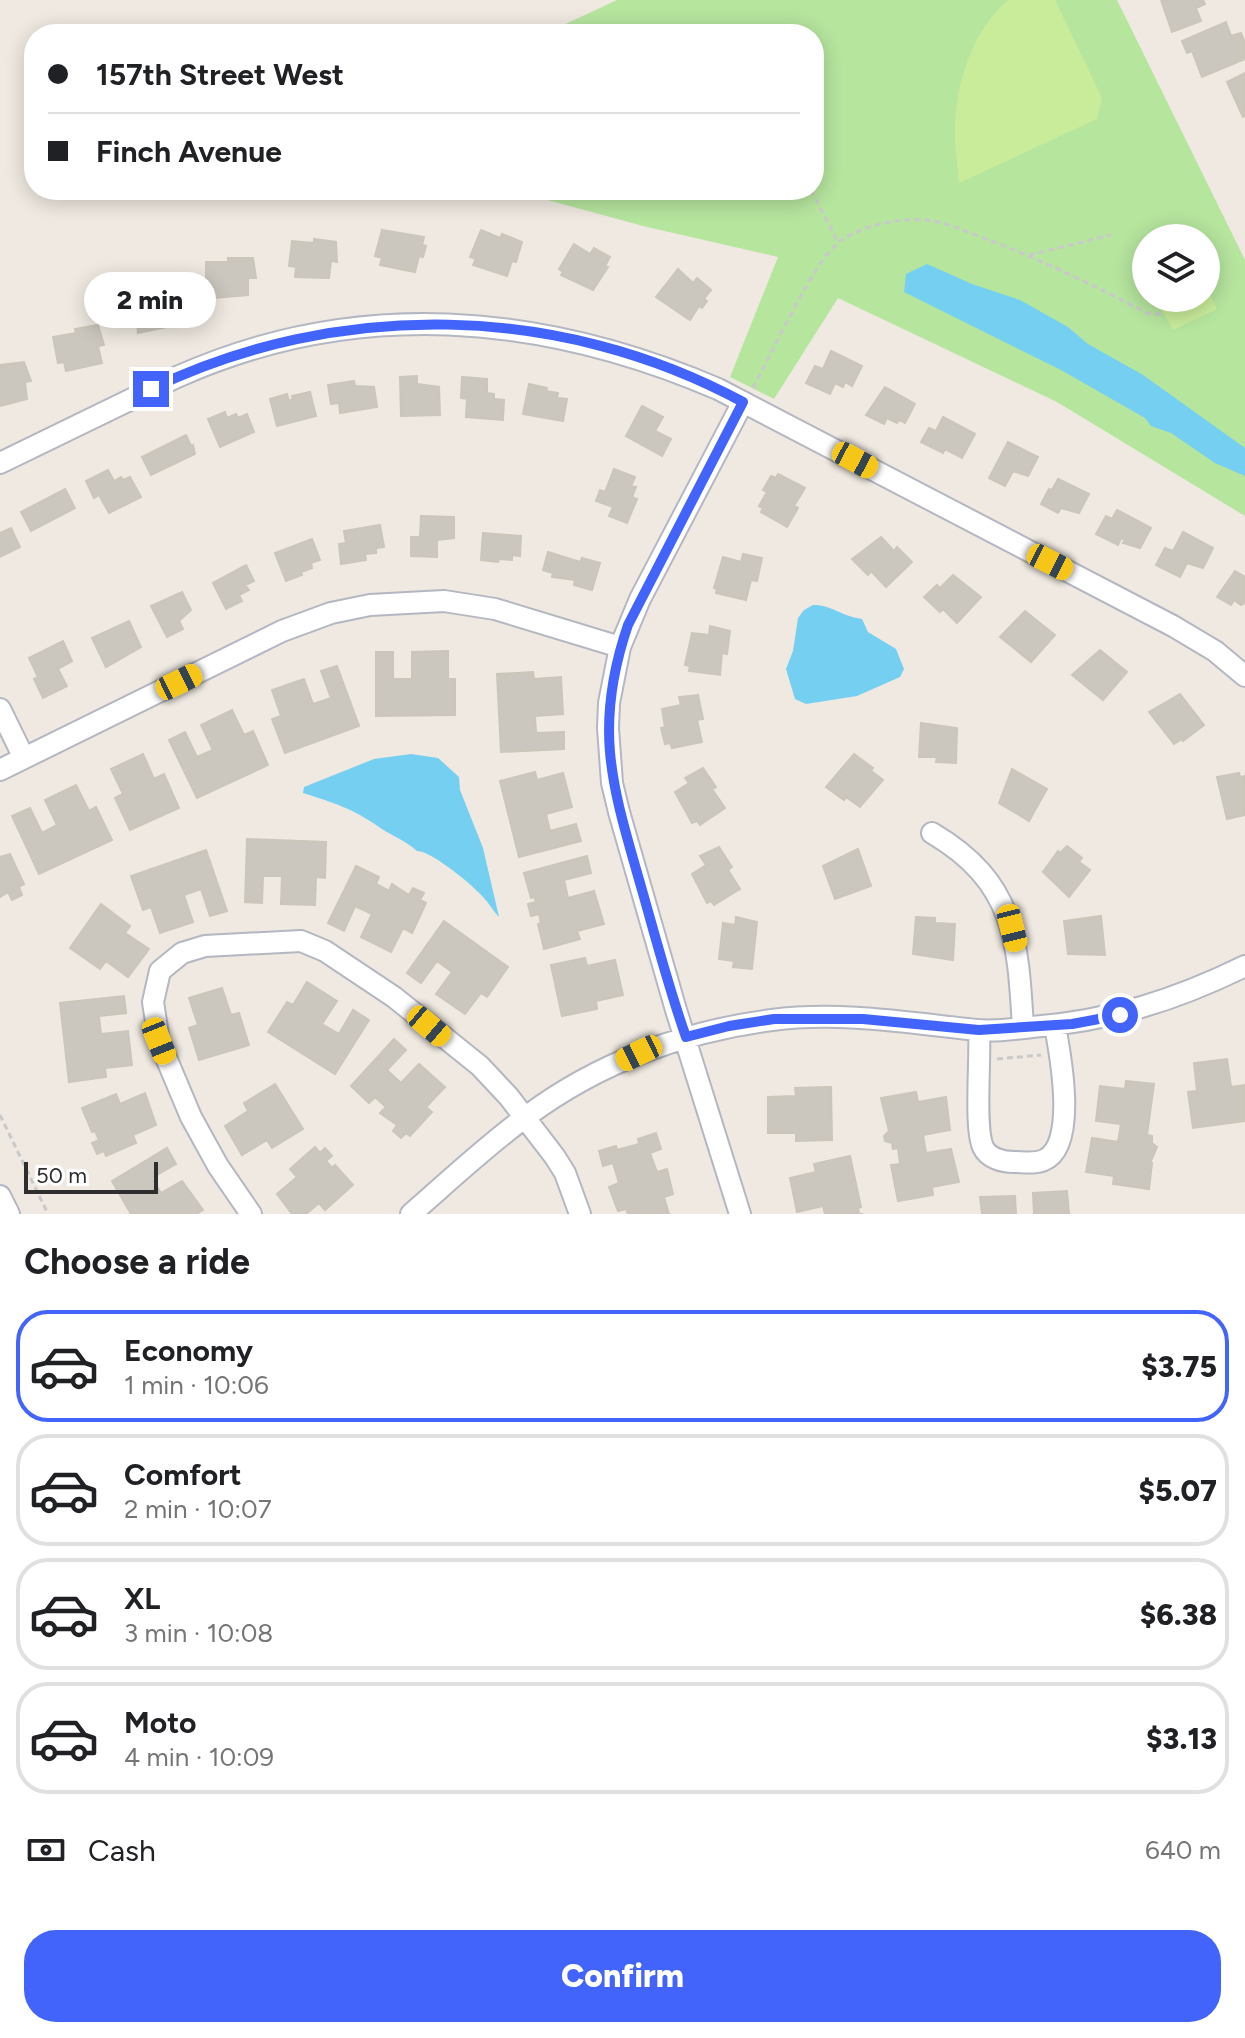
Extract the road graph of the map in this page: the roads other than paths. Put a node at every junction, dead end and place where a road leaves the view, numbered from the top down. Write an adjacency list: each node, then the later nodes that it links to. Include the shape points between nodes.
1 (748, 396): 2 (street, via 586,342 482,326 389,325 297,338 207,364); 3 (street); 4 (street, via 1173,626)
2 (0, 463)
3 (620, 647): 6 (street, via 478,606 421,600 370,605 282,631); 13 (street, via 608,728 612,783)
4 (1245, 676)
5 (0, 709): 6 (street)
6 (24, 758): 7 (street)
7 (0, 770)
8 (932, 833): 11 (street, via 967,857 1004,908 1017,948)
9 (1245, 966): 10 (street, via 1163,1002)
10 (1055, 1026): 11 (street); 12 (street, via 1065,1081 1061,1129 1056,1150 1045,1160 1030,1162 1004,1162 982,1146)
11 (1023, 1028): 12 (street)
12 (979, 1030): 13 (street, via 818,1017 774,1019)
13 (686, 1037): 14 (street, via 604,1070); 20 (street)
14 (524, 1118): 16 (street); 18 (street, via 480,1066 394,997 325,951 301,941 205,946 182,953 160,971 153,1002 159,1041 191,1117); 19 (street, via 565,1173)
15 (0, 1196): 17 (street)
16 (421, 1211)
17 (9, 1214)
18 (251, 1214)
19 (580, 1214)
20 (740, 1214)

